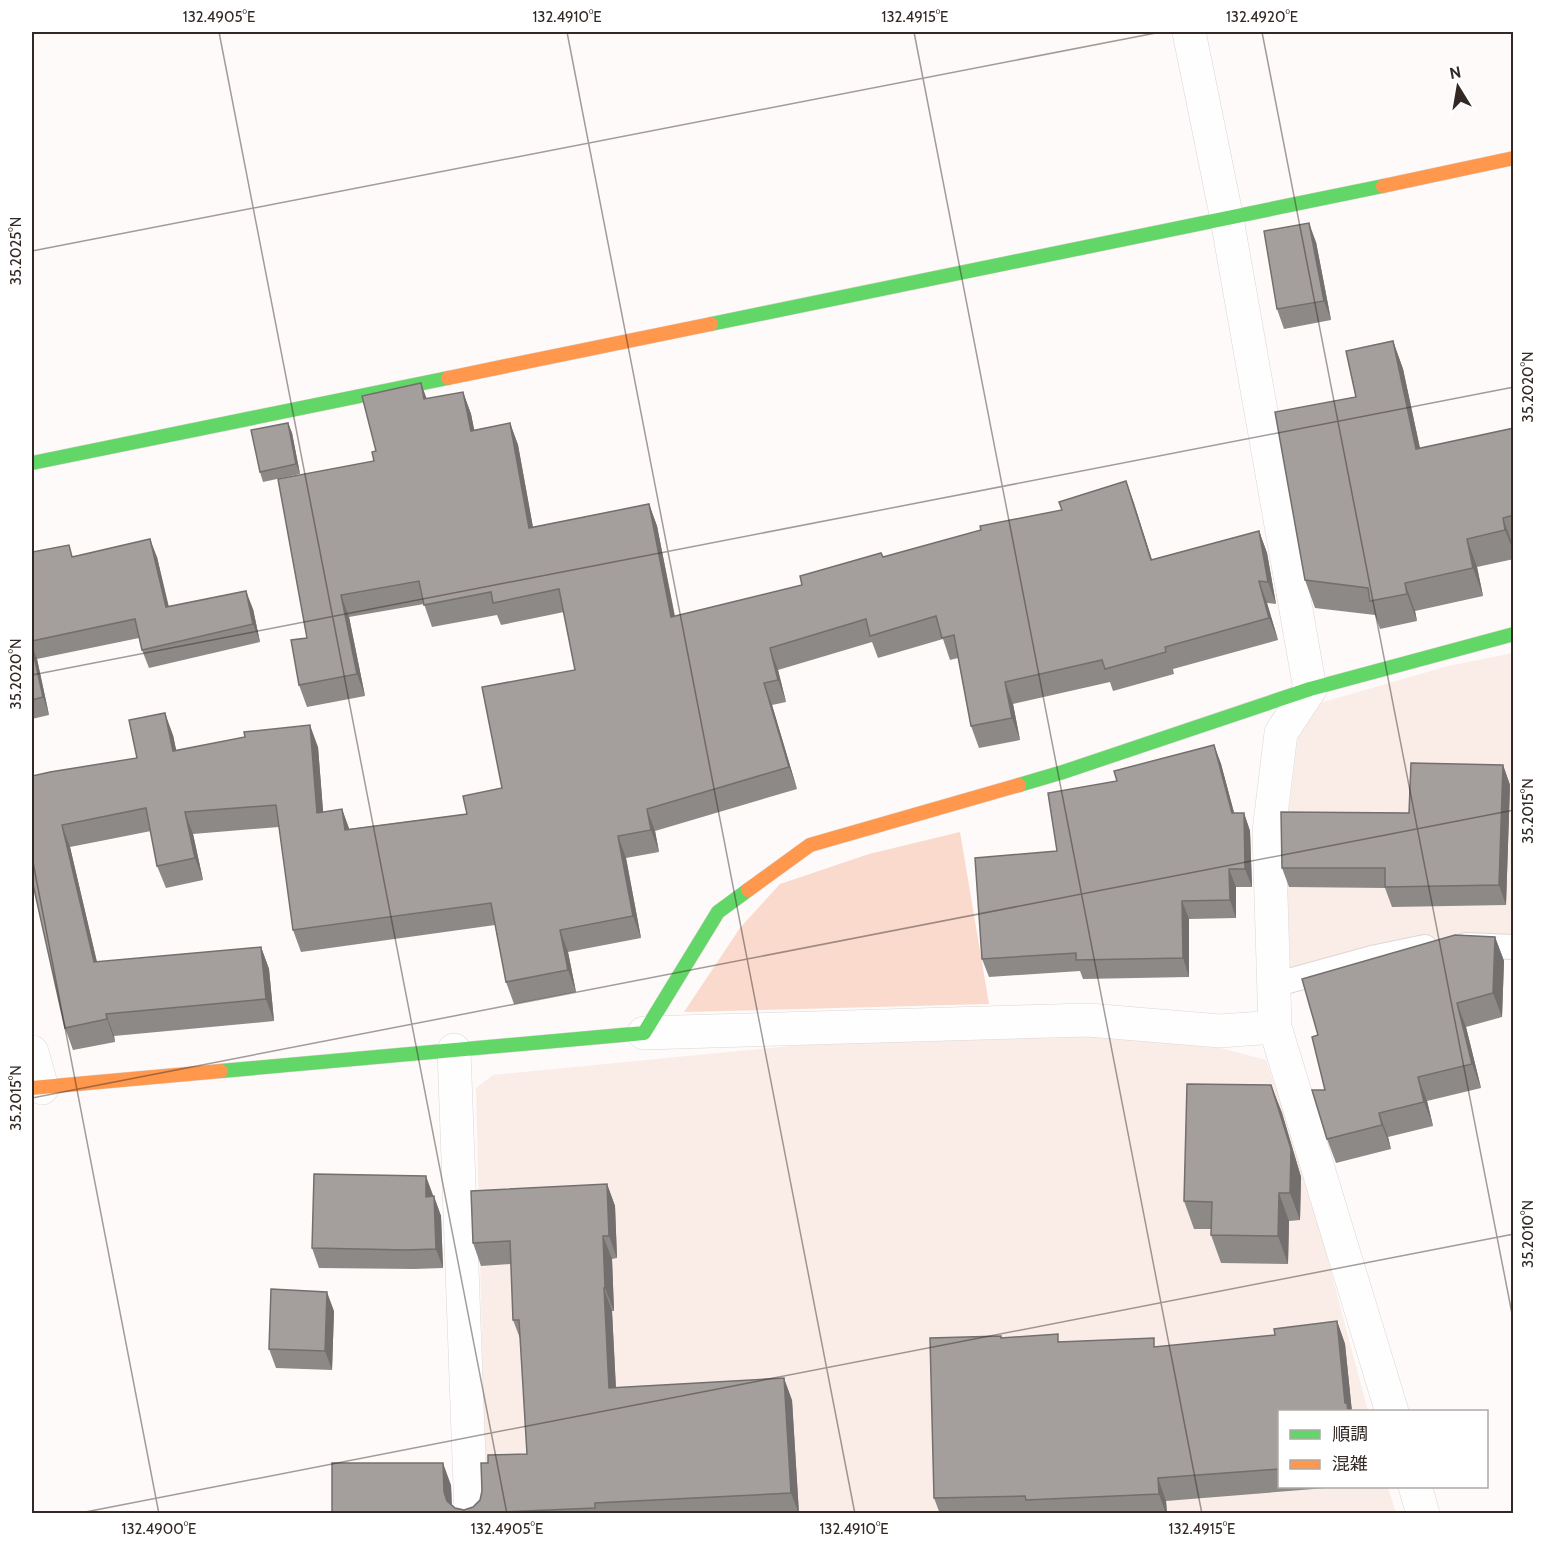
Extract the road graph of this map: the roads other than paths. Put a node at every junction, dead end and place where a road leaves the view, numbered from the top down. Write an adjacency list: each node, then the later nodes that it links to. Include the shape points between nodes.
1 (1189, 32): 3 (street)
2 (1514, 158): 3 (street)
3 (1227, 219): 4 (street); 6 (street)
4 (32, 463)
5 (1514, 634): 6 (street)
6 (1310, 689): 8 (street, via 1281,733 1269,831); 10 (street, via 1063,772 810,845 718,912)
7 (1514, 947): 8 (lane, via 1417,948)
8 (1274, 985): 9 (street)
9 (1275, 1027): 10 (street, via 1220,1031 1088,1020); 14 (street)
10 (644, 1033): 11 (street)
11 (454, 1050): 13 (street); 16 (street)
12 (32, 1052): 13 (street)
13 (37, 1088)
14 (1391, 1410)
15 (1416, 1488): 17 (street)
16 (471, 1514)
17 (1423, 1514)

